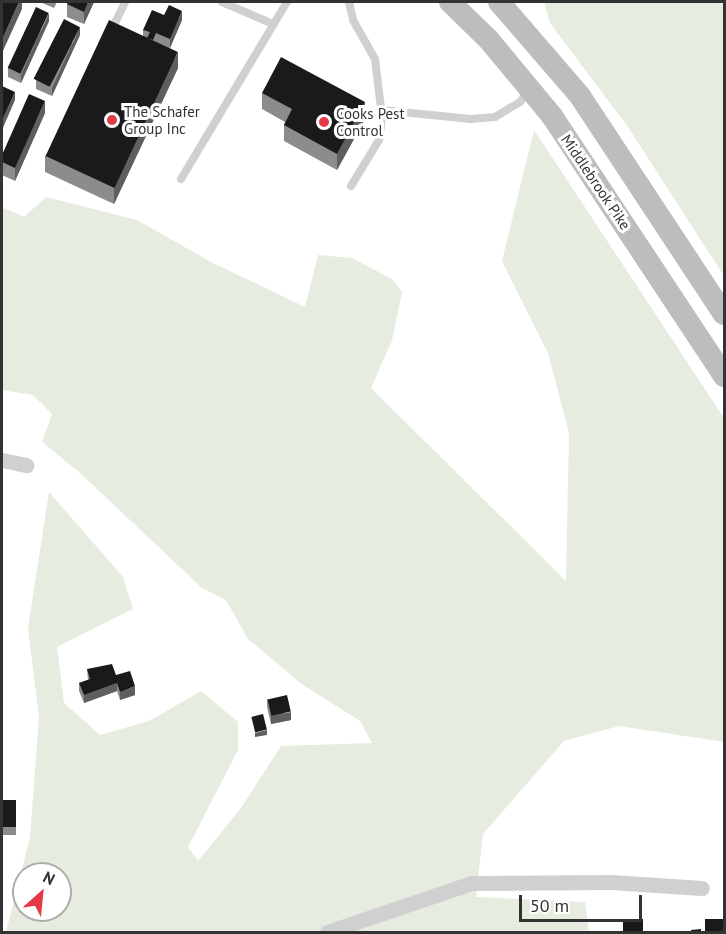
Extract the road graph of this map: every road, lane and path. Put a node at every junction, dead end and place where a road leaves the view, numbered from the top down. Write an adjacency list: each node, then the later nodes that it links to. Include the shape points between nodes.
1 (125, 2): 9 (lane)
2 (222, 2): 8 (lane)
3 (287, 2): 8 (lane)
4 (349, 2): 12 (lane, via 352,20 375,59)
5 (450, 2): 10 (main road, Middlebrook Pike, via 489,39)
6 (499, 2): 11 (main road)
7 (525, 2): 11 (main road, via 528,21)
8 (273, 24): 13 (lane)
9 (114, 25)
10 (530, 89): 12 (lane, via 520,102 495,117 471,119); 16 (main road, Middlebrook Pike, via 552,116)
11 (580, 96): 15 (main road)
12 (382, 110): 14 (lane, via 379,140)
13 (180, 179)
14 (351, 186)
15 (724, 314)
16 (724, 376)
17 (2, 460): 18 (street)
18 (26, 465)
19 (702, 888): 20 (street, via 611,882 471,883)
20 (327, 933)

